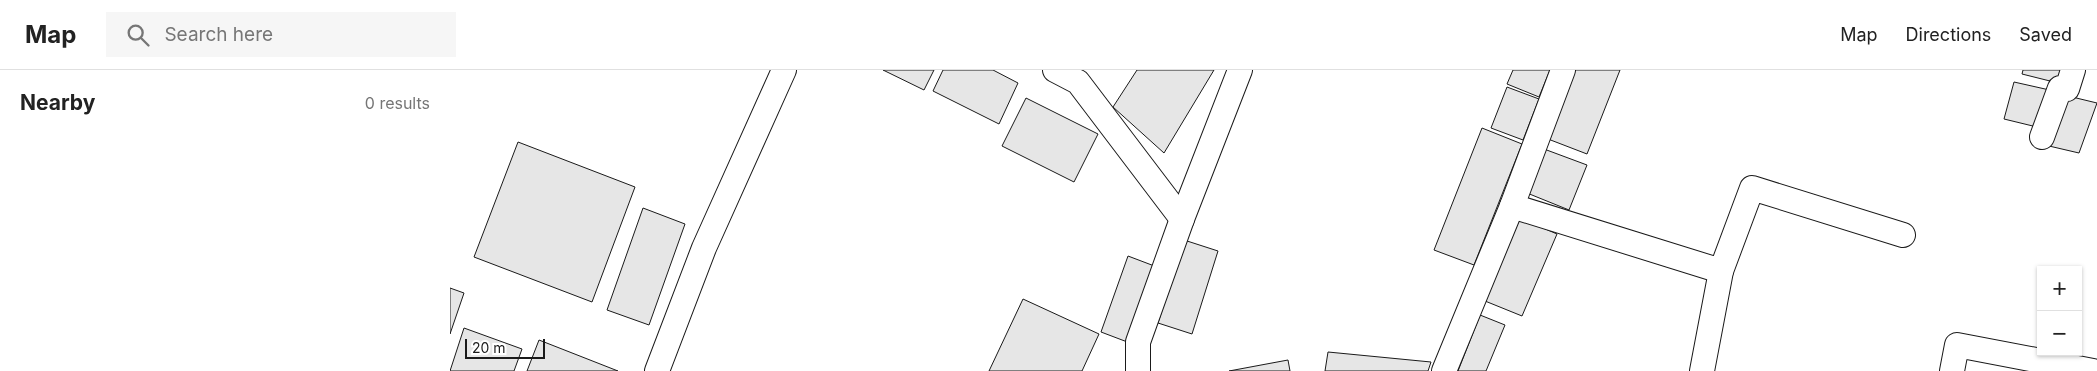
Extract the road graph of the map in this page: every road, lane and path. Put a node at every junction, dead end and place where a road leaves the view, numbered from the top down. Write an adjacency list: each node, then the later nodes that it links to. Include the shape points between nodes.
1 (784, 70): 11 (street, via 704,248)
2 (1054, 70): 8 (street, via 1078,82)
3 (1240, 70): 8 (street)
4 (1563, 70): 7 (street)
5 (2073, 70): 6 (street, via 2067,89 2060,88)
6 (2042, 137)
7 (1512, 206): 10 (street); 13 (street)
8 (1182, 219): 12 (street, via 1138,342)
9 (1903, 235): 10 (street, via 1752,188)
10 (1721, 271): 14 (street)
11 (657, 371)
12 (1138, 371)
13 (1444, 371)
14 (1702, 371)
15 (1952, 371): 16 (street, via 1957,345)
16 (2093, 371)

